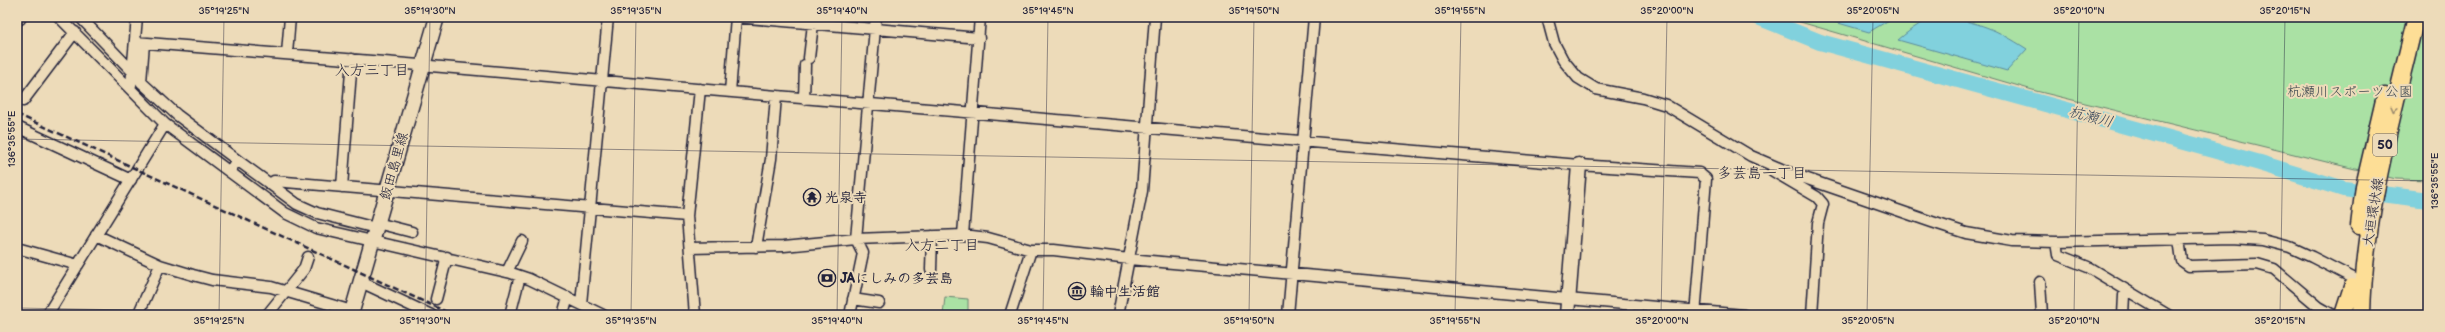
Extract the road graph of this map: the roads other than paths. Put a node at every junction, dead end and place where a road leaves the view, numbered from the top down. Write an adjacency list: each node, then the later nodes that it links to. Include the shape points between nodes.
1 (21, 17): 15 (street)
2 (59, 17): 18 (street)
3 (80, 17): 24 (street)
4 (137, 17): 20 (street)
5 (290, 17): 21 (street)
6 (437, 17): 23 (main road, 飯田島里線)
7 (608, 17): 25 (street)
8 (876, 17): 17 (street)
9 (980, 17): 19 (street)
10 (1155, 17): 35 (street)
11 (1314, 17): 37 (street)
12 (1547, 17): 38 (street, via 1554,43 1578,78 1596,89 1666,105)
13 (2405, 17): 70 (main road, 大垣環状線 / 50, via 2364,186)
14 (2416, 17): 70 (main road, 大垣環状線 / 50, one-way to 70)
15 (17, 18)
16 (813, 24): 17 (street); 28 (street, via 736,17); 30 (street)
17 (875, 29): 19 (street); 32 (street)
18 (75, 32): 26 (street); 31 (street)
19 (979, 38): 33 (street)
20 (139, 42): 21 (street); 24 (street); 39 (street, via 141,82 177,116)
21 (287, 54): 22 (street)
22 (352, 59): 23 (street); 44 (street)
23 (422, 66): 25 (street); 45 (main road, 飯田島里線)
24 (132, 71): 26 (street, via 131,85)
25 (602, 80): 27 (street); 46 (street)
26 (128, 87): 34 (street)
27 (700, 90): 28 (street); 47 (street)
28 (730, 92): 29 (street)
29 (776, 96): 30 (street); 57 (street, via 771,159)
30 (804, 99): 32 (street)
31 (23, 101)
32 (869, 104): 33 (street); 53 (street)
33 (973, 114): 35 (street); 51 (street)
34 (165, 124): 41 (street); 42 (street)
35 (1147, 128): 37 (street); 63 (street, via 1142,191)
36 (17, 129): 42 (street)
37 (1303, 140): 40 (street); 68 (street)
38 (1751, 156): 56 (street, via 1887,208 1966,233 2012,241); 98 (street, via 1823,204 1818,223)
39 (237, 160): 41 (street); 43 (street)
40 (1579, 165): 76 (main road); 82 (street, via 1699,173 1706,179)
41 (229, 171): 48 (street, via 301,222 316,228)
42 (131, 180): 50 (street)
43 (270, 184): 44 (street, via 274,181); 48 (street, via 297,204 317,213)
44 (342, 187): 45 (street)
45 (386, 191): 46 (street); 48 (main road, 飯田島里線)
46 (591, 207): 47 (street); 80 (street)
47 (687, 216): 59 (street)
48 (375, 230): 49 (street); 62 (street); 71 (main road, 飯田島里線)
49 (412, 232)
50 (96, 235): 64 (street); 65 (street)
51 (963, 235): 52 (street); 60 (street, via 988,238)
52 (932, 236): 53 (street); 66 (street)
53 (856, 239): 57 (street); 78 (street, via 863,253)
54 (2180, 239): 56 (street); 70 (street, via 2262,240 2290,247); 83 (street, via 2182,261 2189,266 2266,266 2274,269 2318,307)
55 (522, 241): 67 (street)
56 (2056, 242): 74 (street, via 2058,255 2088,267)
57 (756, 247): 59 (street)
58 (17, 248): 64 (street)
59 (690, 248): 91 (street)
60 (1031, 250): 63 (street, via 1054,250); 93 (street)
61 (308, 257): 73 (street, via 304,269)
62 (447, 257): 67 (street); 77 (street)
63 (1129, 259): 68 (street); 94 (street)
64 (78, 265): 84 (street)
65 (160, 265): 73 (street, via 212,280 256,284); 85 (street)
66 (930, 270)
67 (507, 272): 69 (street)
68 (1292, 273): 76 (street); 95 (street)
69 (520, 276): 75 (street); 88 (street)
70 (2357, 280): 83 (main road, 大垣環状線 / 50)
71 (361, 282): 81 (main road, 飯田島里線); 87 (street)
72 (2040, 282): 99 (street)
73 (286, 292): 81 (street, via 324,301); 86 (street)
74 (2127, 292): 100 (street, via 2124,295); 101 (street)
75 (568, 297): 80 (street); 89 (street)
76 (1568, 298): 82 (street); 96 (main road)
77 (436, 299)
78 (853, 299): 79 (street); 92 (street)
79 (879, 303)
80 (581, 304): 90 (street)
81 (352, 313)
82 (1695, 313): 97 (street)
83 (2348, 314)
84 (47, 315)
85 (138, 315)
86 (267, 315)
87 (431, 315)
88 (510, 315)
89 (563, 315)
90 (603, 315)
91 (695, 315)
92 (850, 315)
93 (1010, 315)
94 (1118, 315)
95 (1288, 315)
96 (1567, 315)
97 (1744, 315)
98 (1812, 315)
99 (2042, 315)
100 (2123, 315)
101 (2168, 315)

